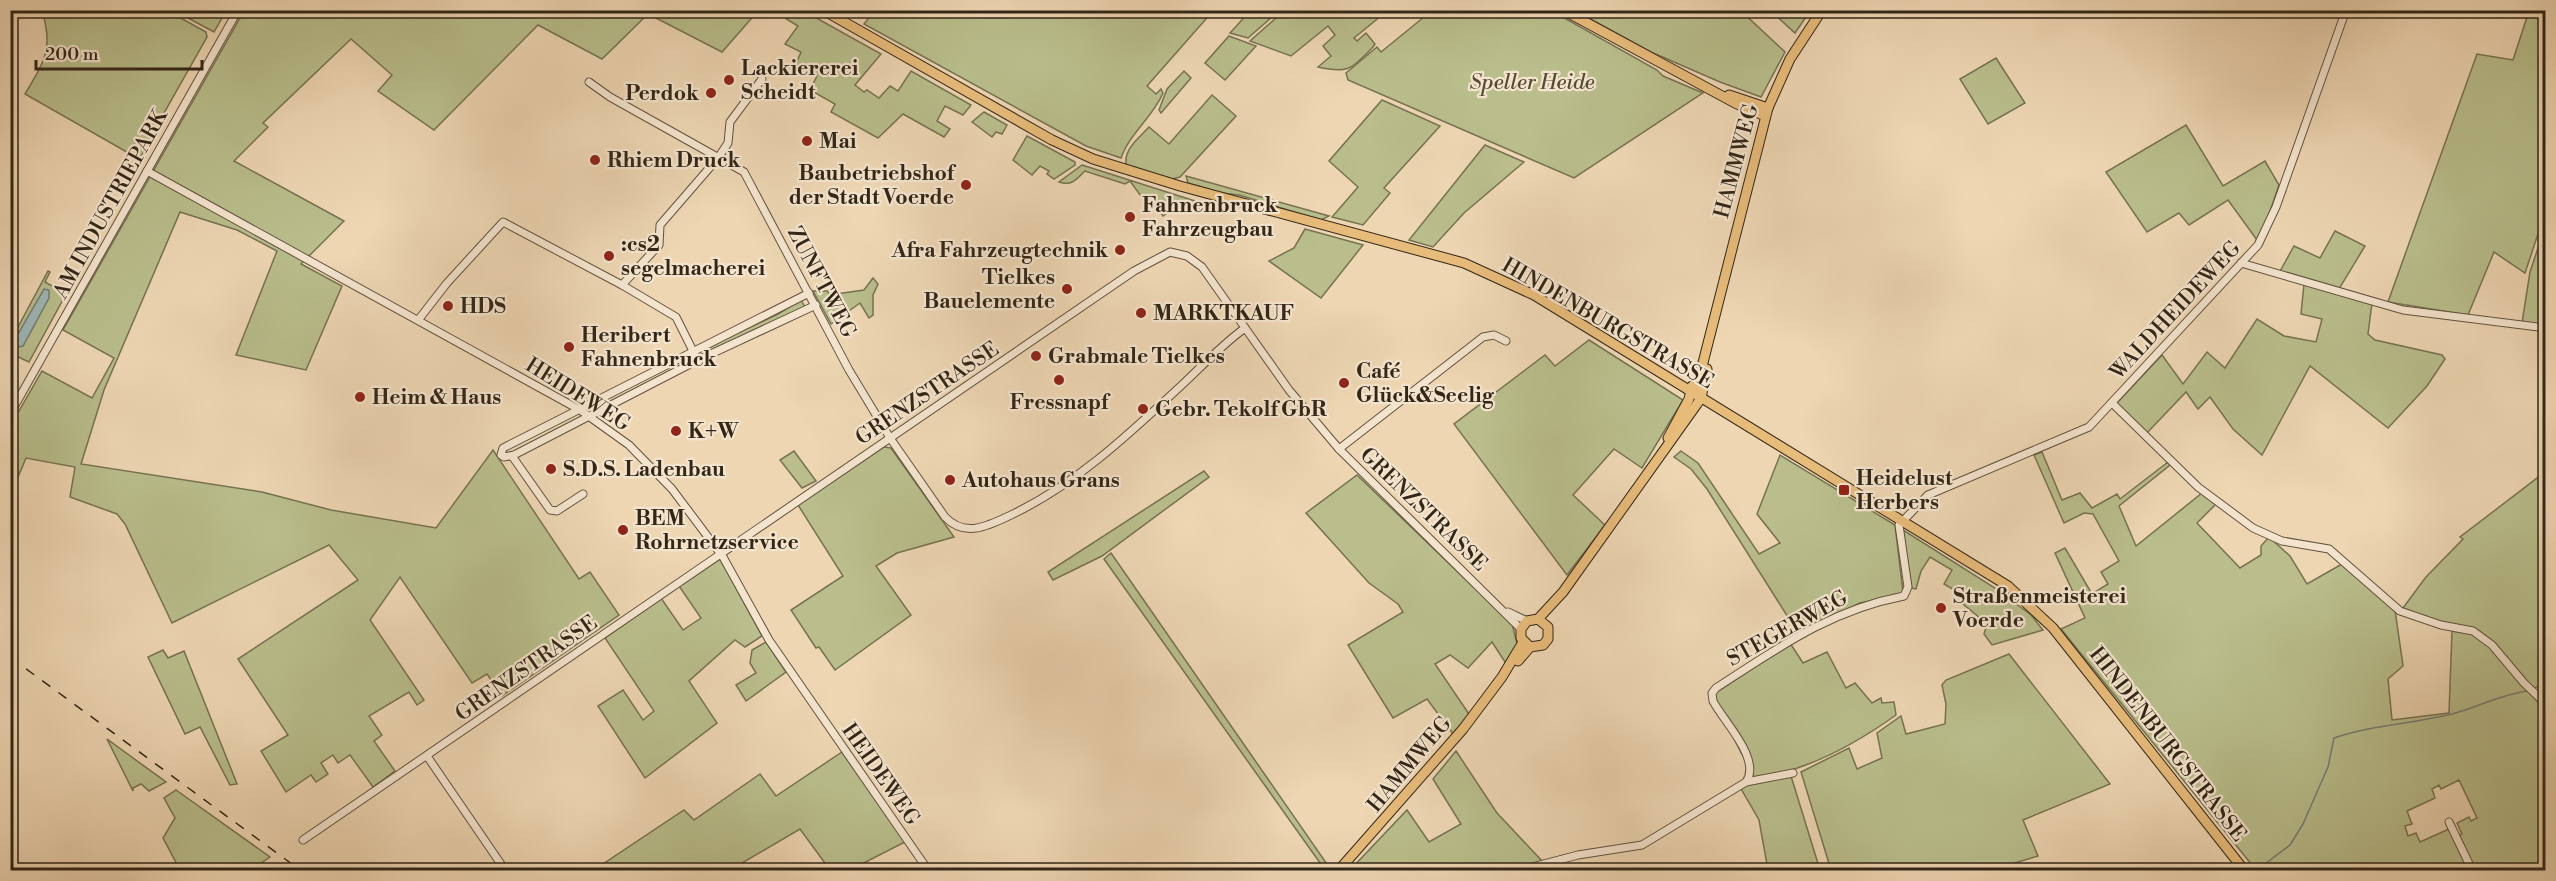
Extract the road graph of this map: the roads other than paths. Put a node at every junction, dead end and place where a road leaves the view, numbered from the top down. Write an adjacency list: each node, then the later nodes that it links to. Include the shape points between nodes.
1 (238, 10): 10 (street, AM INDUSTRIEPARK)
2 (823, 10): 22 (main road, HINDENBURGSTRASSE, via 1052,140 1093,159 1480,269 1534,295)
3 (1563, 10): 8 (main road, via 1599,32)
4 (1822, 10): 8 (main road, HAMMWEG, via 1790,59)
5 (2346, 10): 11 (street, WALDHEIDEWEG, via 2267,228)
6 (762, 80): 9 (street, via 730,122 728,143)
7 (589, 82): 9 (street, ZUNFTWEG)
8 (1766, 112): 18 (main road, HAMMWEG)
9 (718, 158): 12 (street, via 660,225 659,245); 13 (street, ZUNFTWEG, via 749,178)
10 (147, 171): 15 (street, HEIDEWEG); 25 (street, AM INDUSTRIEPARK)
11 (2241, 263): 17 (street, via 2403,310); 23 (street, WALDHEIDEWEG)
12 (622, 285): 15 (street, via 503,222); 20 (street, via 676,317)
13 (809, 293): 14 (street, ZUNFTWEG); 20 (street)
14 (816, 305): 21 (street); 27 (street, ZUNFTWEG)
15 (419, 319): 24 (street, HEIDEWEG)
16 (1245, 328): 27 (street, GRENZSTRASSE, via 1202,267 1187,256 1170,252 1134,271); 27 (street, ZUNFTWEG, via 1092,467 1032,505 989,525 966,529 952,524); 28 (street, GRENZSTRASSE, via 1289,390)
17 (2546, 328)
18 (1712, 331): 22 (main road, HAMMWEG); 22 (main road, HAMMWEG, via 1695,376)
19 (1506, 341): 28 (street, via 1488,334 1483,337)
20 (693, 351): 21 (street); 24 (street)
21 (698, 360): 26 (street)
22 (1693, 393): 31 (main road, HINDENBURGSTRASSE); 33 (main road, HAMMWEG, via 1660,453)
23 (2112, 403): 31 (street, WALDHEIDEWEG, via 2075,436 1928,495); 36 (street, via 2198,487 2253,528 2282,541 2329,549 2400,611 2473,631 2492,645)
24 (580, 410): 26 (street, HEIDEWEG); 29 (street, via 500,452 504,457)
25 (10, 414)
26 (591, 417): 29 (street); 32 (street, HEIDEWEG, via 629,445 664,480)
27 (890, 438): 32 (street, GRENZSTRASSE)
28 (1339, 449): 34 (street, GRENZSTRASSE, via 1497,604)
29 (512, 456): 30 (street, via 549,510 557,511)
30 (583, 494)
31 (1902, 520): 39 (street, STEGERWEG, via 1899,533 1908,587 1904,596 1857,607 1824,622 1712,693 1715,705 1746,753 1750,768); 47 (main road, HINDENBURGSTRASSE, via 2008,586 2038,611)
32 (721, 554): 37 (street, GRENZSTRASSE); 44 (street, HEIDEWEG, via 769,640)
33 (1542, 621): 34 (main road); 35 (main road, HAMMWEG, via 1549,631 1548,639 1542,645)
34 (1524, 625): 35 (main road)
35 (1527, 644): 45 (main road, HAMMWEG, via 1413,788)
36 (2546, 704)
37 (427, 756): 41 (street, GRENZSTRASSE); 43 (street)
38 (1793, 773): 39 (street)
39 (1746, 782): 46 (street, via 1641,845 1578,855)
40 (2449, 822): 48 (street)
41 (303, 840)
42 (2546, 868): 49 (street)
43 (505, 870)
44 (928, 870)
45 (1339, 870)
46 (1521, 870)
47 (2244, 870)
48 (2472, 870)
49 (2541, 870)

